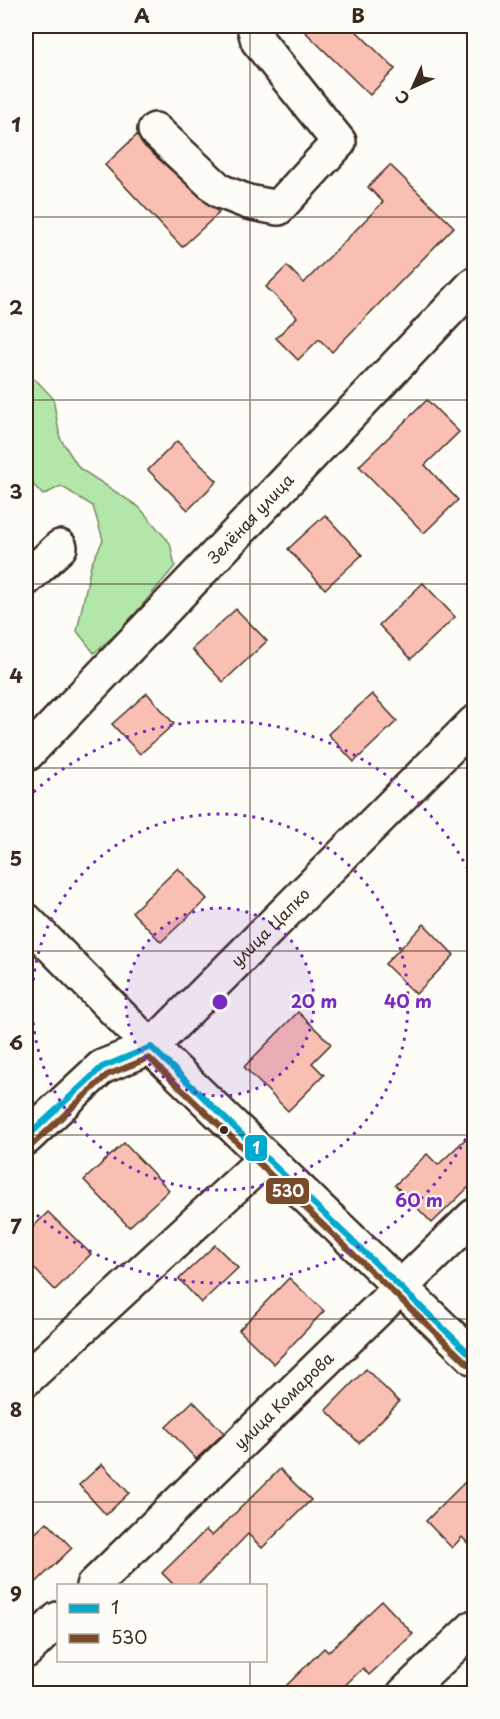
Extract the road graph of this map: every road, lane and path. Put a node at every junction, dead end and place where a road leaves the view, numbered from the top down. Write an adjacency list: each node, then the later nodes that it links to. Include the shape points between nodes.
1 (254, 26): 2 (street, via 258,41 339,142 278,208 220,191)
2 (155, 130)
3 (474, 284): 7 (street, Зелёная улица)
4 (60, 547): 5 (street)
5 (26, 579)
6 (474, 723): 9 (street, улица Цапко)
7 (26, 755)
8 (26, 920): 9 (street)
9 (151, 1047): 10 (street, улица Цапко, via 102,1067); 11 (street)
10 (26, 1138)
11 (266, 1158): 13 (street); 15 (street)
12 (474, 1216): 13 (street, улица Комарова)
13 (400, 1287): 14 (street); 16 (street, улица Комарова)
14 (474, 1358)
15 (26, 1379)
16 (95, 1584)
17 (57, 1620): 19 (street)
18 (474, 1627): 20 (street)
19 (26, 1651)
20 (404, 1694)

